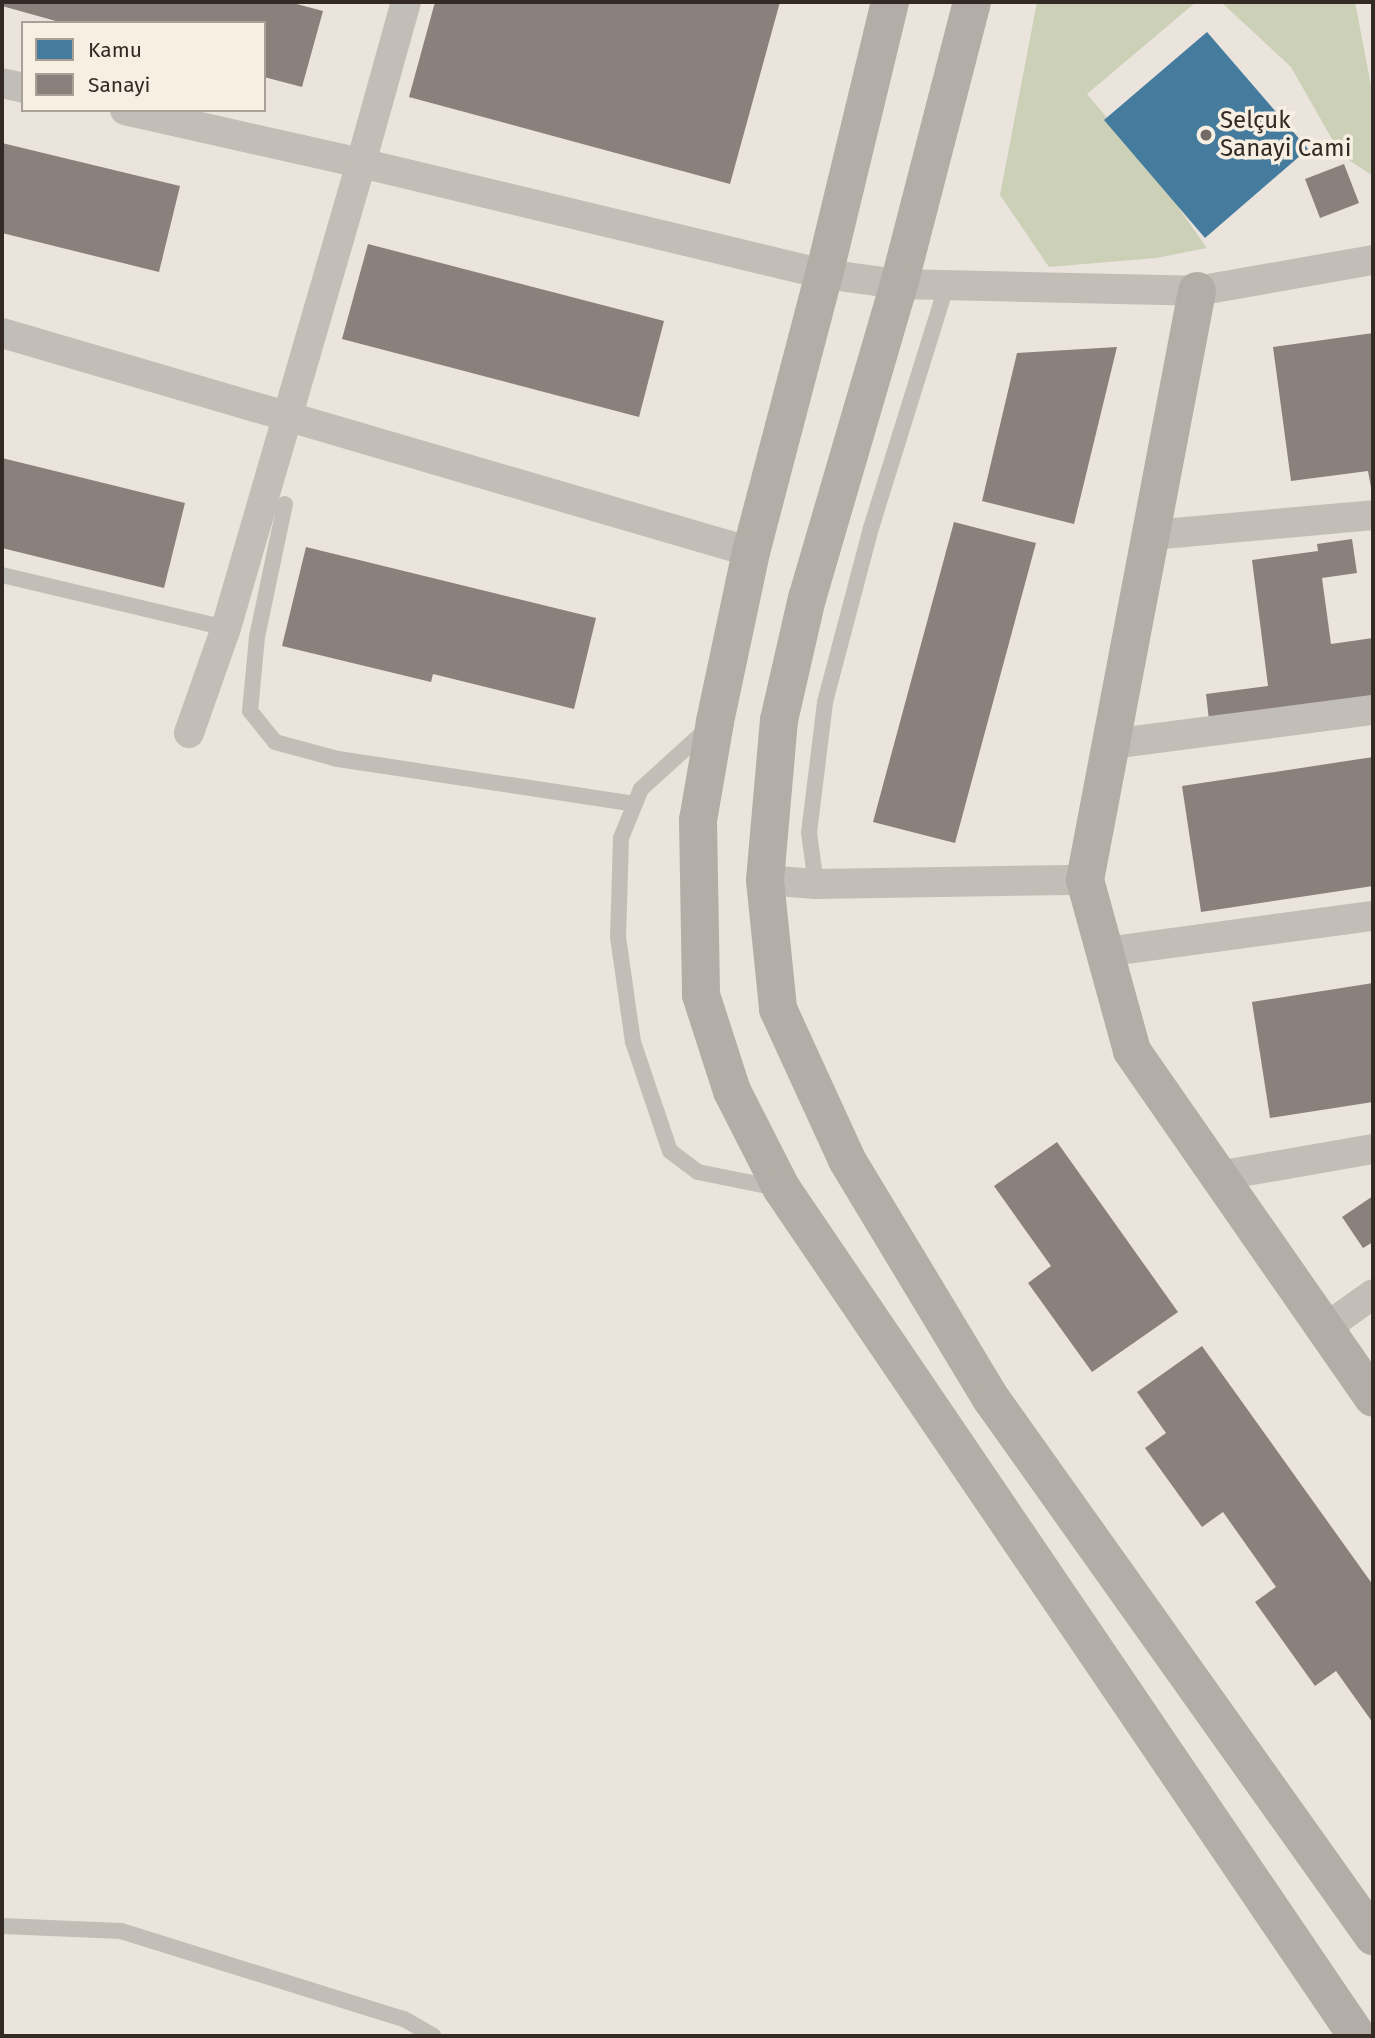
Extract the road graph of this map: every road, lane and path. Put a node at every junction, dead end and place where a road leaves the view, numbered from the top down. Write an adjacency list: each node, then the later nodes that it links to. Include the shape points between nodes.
1 (406, 2): 7 (street)
2 (890, 2): 9 (street)
3 (972, 2): 10 (street)
4 (2, 83): 5 (street)
5 (21, 88)
6 (134, 112): 7 (street)
7 (361, 163): 9 (street); 14 (street)
8 (1373, 260): 12 (street)
9 (824, 274): 10 (street); 18 (street)
10 (899, 284): 11 (street); 26 (street, via 807,598 779,720)
11 (947, 284): 12 (street); 28 (lane, via 871,528 825,702 809,834)
12 (1197, 291): 17 (street)
13 (2, 333): 14 (street)
14 (288, 416): 18 (street); 20 (street)
15 (285, 504): 25 (lane, via 257,637 250,711 275,741 338,759)
16 (1373, 515): 17 (street)
17 (1151, 535): 24 (street)
18 (751, 552): 22 (street)
19 (2, 575): 20 (lane)
20 (226, 628): 23 (street)
21 (1373, 710): 24 (street)
22 (715, 722): 25 (lane, via 641,789); 33 (street, via 698,820 701,995 732,1091)
23 (189, 733)
24 (1111, 744): 27 (street)
25 (635, 804): 33 (lane, via 621,838 618,937 633,1042 670,1150 698,1172)
26 (765, 880): 28 (street); 38 (street, via 778,1009 847,1160 992,1400)
27 (1085, 880): 28 (street); 30 (street)
28 (816, 884)
29 (1373, 916): 30 (street)
30 (1105, 952): 32 (street, via 1132,1051)
31 (1373, 1149): 32 (street)
32 (1218, 1176): 35 (street)
33 (782, 1189): 40 (street)
34 (1373, 1294): 35 (street)
35 (1324, 1329): 36 (street)
36 (1373, 1398)
37 (2, 1926): 39 (lane, via 121,1931 404,2019)
38 (1373, 1936)
39 (433, 2036)
40 (1357, 2036)

